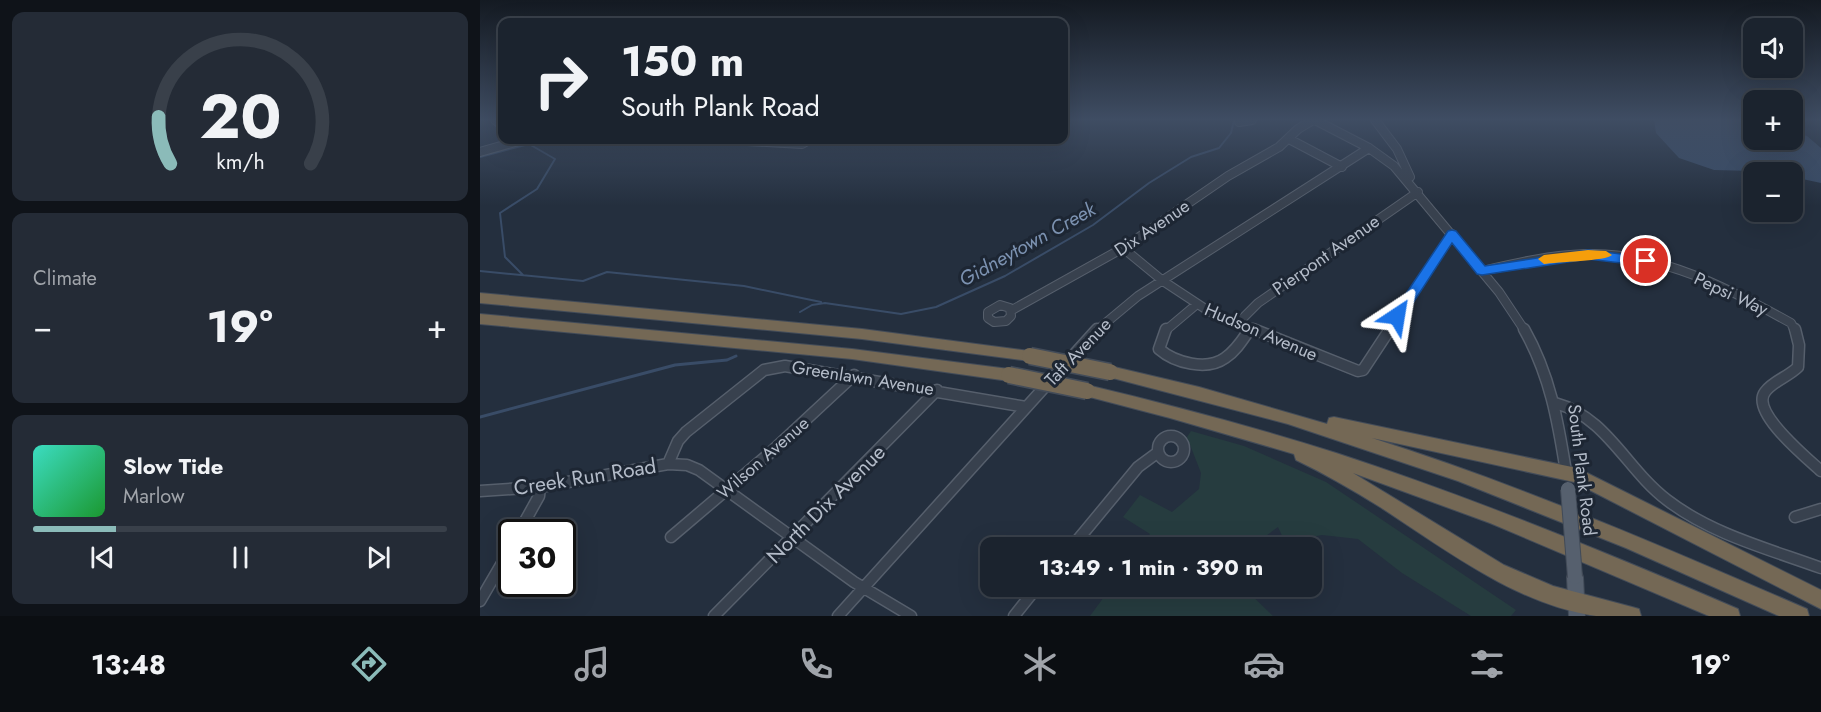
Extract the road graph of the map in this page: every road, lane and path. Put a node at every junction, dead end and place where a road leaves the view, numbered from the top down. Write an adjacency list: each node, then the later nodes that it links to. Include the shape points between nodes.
1 (1273, 149): 9 (street, Dix Avenue)
2 (1307, 149): 6 (street)
3 (1368, 149): 6 (street, Taft Avenue)
4 (1370, 149): 7 (street, via 1394,166)
5 (1397, 149): 7 (street)
6 (1342, 167): 11 (street, Taft Avenue)
7 (1418, 192): 8 (street, South Plank Road); 16 (street, Pierpont Avenue, via 1258,303)
8 (1452, 234): 10 (street, South Plank Road); 17 (street, Hudson Avenue, via 1363,370 1353,370)
9 (1123, 248): 11 (street, Hudson Avenue); 14 (street, Dix Avenue)
10 (1482, 271): 21 (street, South Plank Road, via 1530,338); 26 (street, Pepsi Way, via 1568,256 1624,257 1697,277 1791,323 1800,355 1798,368 1769,389 1761,404 1779,430)
11 (1163, 281): 13 (street, Hudson Avenue); 22 (street, Taft Avenue, via 1101,326)
12 (480, 298): 20 (highway, bridge, via 862,333 1030,356)
13 (1197, 304): 16 (street, Hudson Avenue); 17 (street, via 1161,337 1163,353 1186,362 1217,364 1228,357)
14 (1012, 310)
15 (480, 318): 23 (highway, bridge, via 852,354 1009,375)
16 (1239, 323): 17 (street, Hudson Avenue)
17 (1251, 328)
18 (854, 375): 19 (street, Greenlawn Avenue); 25 (street, Greenlawn Avenue, via 785,366 764,370 686,432); 29 (street, Wilson Avenue)
19 (936, 390): 22 (street, Greenlawn Avenue); 36 (street, North Dix Avenue)
20 (1220, 399): 27 (highway); 50 (highway, via 1346,435 1485,483 1634,542)
21 (1555, 403): 27 (street, South Plank Road); 37 (street, via 1575,406 1590,416 1647,483 1682,511)
22 (1026, 407): 39 (street, Taft Avenue)
23 (1212, 421): 43 (highway, via 1311,460 1500,572); 49 (highway, via 1478,509)
24 (1157, 453): 35 (street, via 1138,467)
25 (669, 464): 28 (street, Creek Run Road); 29 (street, Creek Run Road, via 690,466)
26 (1821, 471)
27 (1567, 481): 41 (highway, via 1586,479); 43 (main road, South Plank Road, bridge)
28 (540, 487): 30 (street, Creek Run Road); 33 (street)
29 (727, 490): 34 (street, Wilson Avenue); 36 (street)
30 (480, 491)
31 (1821, 509): 32 (street)
32 (1795, 517)
33 (526, 519)
34 (670, 537)
35 (1080, 537)
36 (792, 538): 39 (street); 44 (street, North Dix Avenue)
37 (1821, 568)
38 (498, 570): 42 (street)
39 (864, 588): 45 (street, Taft Avenue); 46 (street)
40 (1029, 597): 47 (street)
41 (1821, 600)
42 (480, 601)
43 (1577, 608): 48 (highway)
44 (714, 616)
45 (838, 616)
46 (911, 616)
47 (1014, 616)
48 (1632, 616)
49 (1731, 616)
50 (1800, 616)

